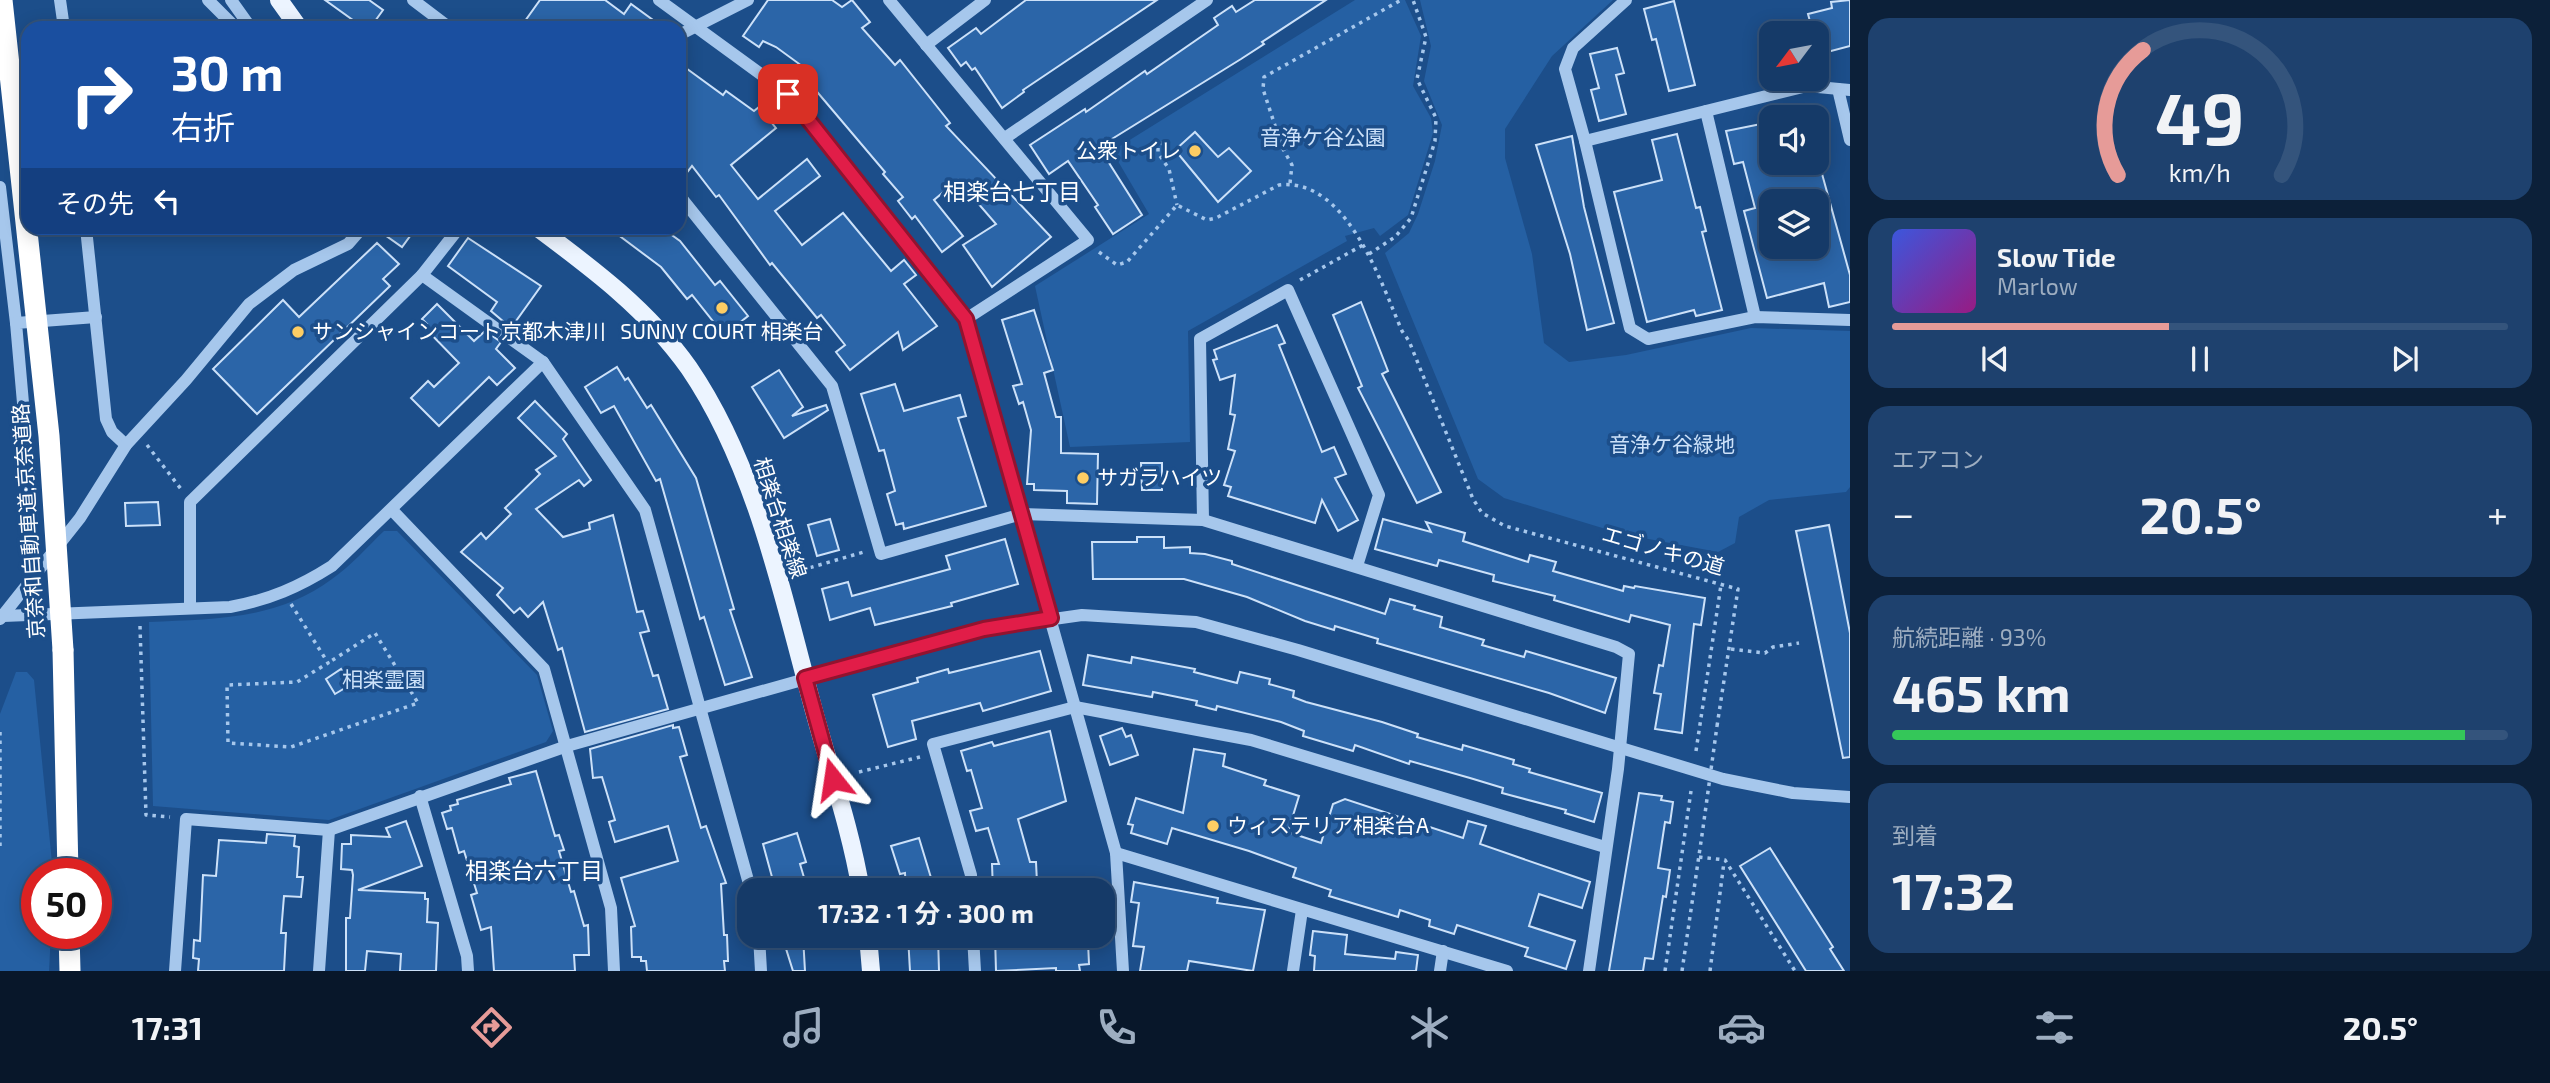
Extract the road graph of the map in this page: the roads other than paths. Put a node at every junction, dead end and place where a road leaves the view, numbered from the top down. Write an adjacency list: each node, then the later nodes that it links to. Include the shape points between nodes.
1 (2, 0): 26 (highway, 京奈和自動車道;京奈道路, bridge)
2 (60, 0): 13 (street)
3 (208, 0): 14 (street)
4 (231, 0): 15 (street)
5 (279, 0): 16 (main road)
6 (412, 0): 17 (street)
7 (659, 0): 18 (street)
8 (748, 0): 18 (street)
9 (889, 0): 20 (street)
10 (985, 0): 20 (street)
11 (1207, 0): 23 (street)
12 (1626, 0): 25 (street, via 1573,48 1566,69)
13 (63, 21)
14 (229, 21)
15 (246, 21)
16 (294, 21)
17 (440, 21)
18 (695, 27): 19 (street); 37 (street, via 788,94)
19 (686, 31)
20 (926, 45): 23 (street)
21 (1844, 90): 22 (street, via 1807,86); 24 (street)
22 (1706, 111): 25 (street); 36 (street)
23 (1005, 138): 37 (street, via 1088,240)
24 (1850, 139)
25 (1585, 141): 36 (street, via 1630,328 1648,340)
26 (21, 176)
27 (0, 187): 39 (street)
28 (686, 204): 43 (street, via 832,386 881,554)
29 (27, 235): 60 (highway, 京奈和自動車道;京奈道路, bridge, via 49,436 63,650)
30 (87, 235): 35 (street)
31 (356, 235): 41 (street, via 348,244 294,270 249,304)
32 (453, 235): 34 (street)
33 (547, 235): 50 (main road, 相楽台相楽線, via 645,315 708,397 748,486)
34 (422, 275): 40 (street); 47 (street, via 190,502)
35 (96, 317): 39 (street); 41 (street, via 106,419)
36 (1755, 317): 38 (street)
37 (966, 319): 43 (street)
38 (1850, 320)
39 (16, 323): 46 (street)
40 (543, 362): 42 (street); 52 (street, via 645,510)
41 (126, 445): 46 (street, via 80,518)
42 (391, 510): 47 (street, via 332,566 285,593 230,607); 53 (street, via 544,669)
43 (1022, 514): 44 (street); 49 (street)
44 (1203, 520): 45 (street); 45 (street, via 1200,339 1288,290 1379,495)
45 (1357, 566): 54 (street, via 1629,654)
46 (34, 577): 48 (street)
47 (190, 608): 48 (street)
48 (1, 617)
49 (1051, 618): 50 (street, via 984,629); 51 (street); 54 (street, via 1082,615 1196,622)
50 (805, 678): 52 (street); 62 (main road, 相楽台相楽線)
51 (1075, 707): 58 (street, via 1251,740); 59 (street); 63 (street, via 933,744)
52 (698, 710): 53 (street); 61 (street)
53 (567, 746): 55 (street); 74 (street, via 611,908)
54 (1621, 749): 56 (street, via 1723,779 1793,793); 58 (street)
55 (420, 796): 57 (street); 73 (street)
56 (1850, 796)
57 (329, 830): 71 (street, via 186,819); 72 (street)
58 (1605, 848): 82 (street)
59 (1116, 853): 64 (street); 78 (street)
60 (68, 858)
61 (747, 878)
62 (858, 878)
63 (971, 878)
64 (1302, 910): 69 (street); 79 (street)
65 (760, 948): 75 (street)
66 (868, 948): 76 (main road)
67 (974, 948): 77 (street)
68 (69, 949): 70 (highway)
69 (1443, 951): 80 (street); 81 (street)
70 (70, 971)
71 (176, 971)
72 (318, 971)
73 (468, 971)
74 (614, 971)
75 (761, 971)
76 (871, 971)
77 (975, 971)
78 (1123, 971)
79 (1293, 971)
80 (1440, 971)
81 (1507, 971)
82 (1589, 971)

